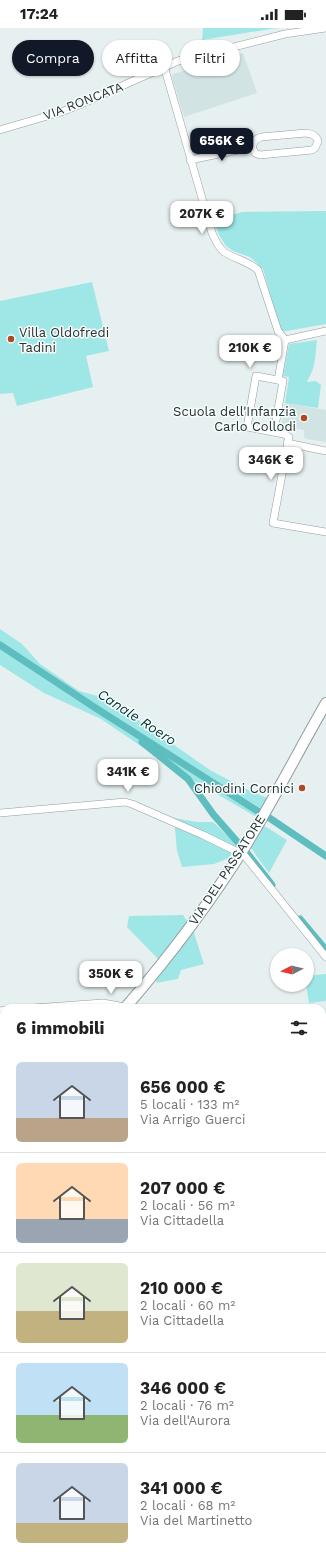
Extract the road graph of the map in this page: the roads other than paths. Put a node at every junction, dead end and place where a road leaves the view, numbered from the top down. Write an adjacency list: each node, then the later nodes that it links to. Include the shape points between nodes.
1 (326, 28): 2 (street, VIA RONCATA, via 285,34)
2 (172, 63)
3 (142, 76): 5 (street, VIA RONCATA, via 80,105)
4 (167, 76): 9 (street)
5 (0, 130)
6 (318, 141): 7 (street); 8 (street, via 315,148 307,151 264,155 255,153); 8 (street, via 313,134 306,133 258,137 252,143)
7 (326, 141)
8 (252, 147): 9 (street)
9 (190, 160): 11 (street, via 216,241 224,252 258,270 278,331)
10 (326, 331): 11 (street)
11 (284, 340): 12 (street)
12 (278, 380): 13 (street, via 283,381); 13 (street, via 256,376 247,427)
13 (274, 432): 14 (street, via 289,437)
14 (287, 443): 15 (street); 16 (street, via 273,523)
15 (326, 451)
16 (326, 532)
17 (326, 703): 19 (street, VIA DEL PASSATORE)
18 (0, 813): 19 (street, via 125,802 203,834)
19 (240, 853): 20 (street); 24 (street, VIA DEL PASSATORE, via 181,941)
20 (326, 957)
21 (95, 1003): 22 (street, VIA DEL PASSATORE); 23 (street, VIA DEL PASSATORE)
22 (83, 1004)
23 (107, 1004)
24 (128, 1004)

